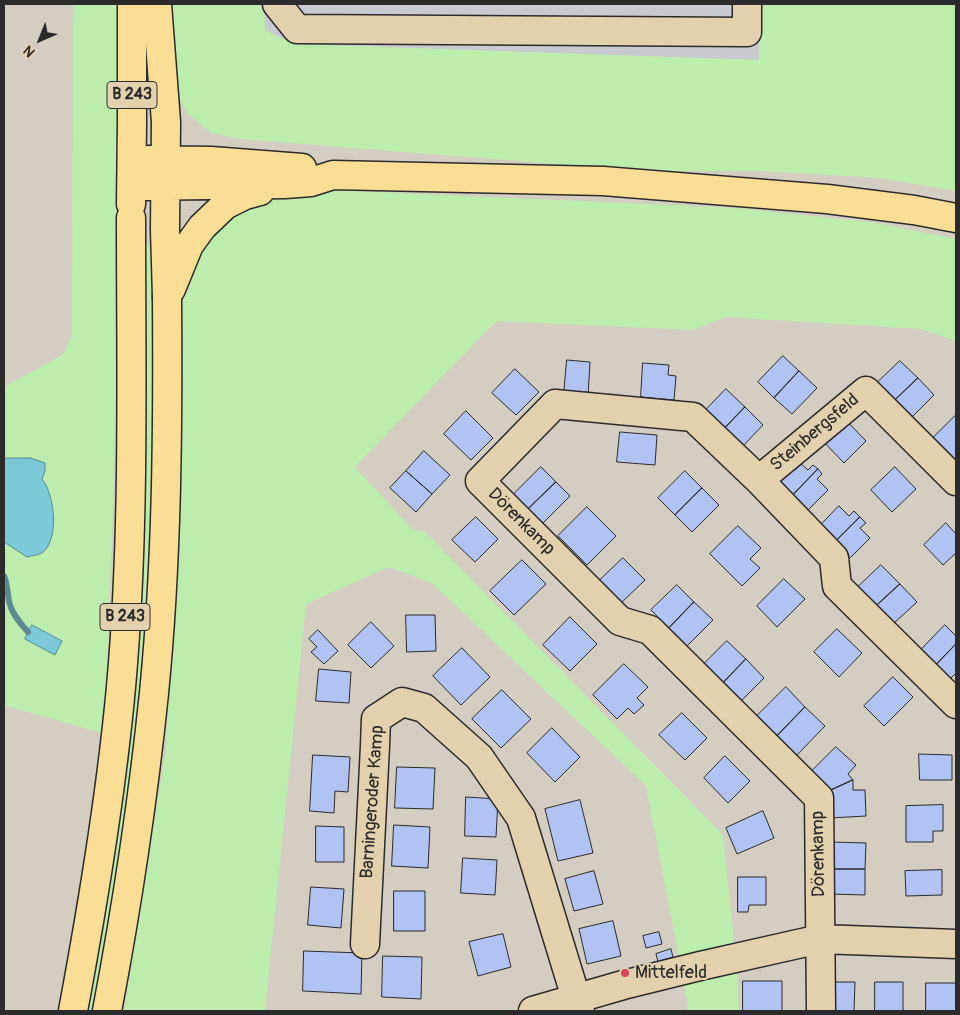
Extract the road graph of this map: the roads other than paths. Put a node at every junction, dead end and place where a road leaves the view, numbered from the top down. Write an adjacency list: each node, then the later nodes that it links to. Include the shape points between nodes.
1 (132, 4): 5 (main road, B 243)
2 (157, 4): 6 (main road, B 243, via 166,122)
3 (277, 4): 4 (street, via 297,28 746,32)
4 (747, 4)
5 (132, 173): 6 (main road); 18 (main road, B 243, via 130,492 121,687 96,878)
6 (166, 173): 7 (main road, via 211,161 309,168); 8 (main road); 10 (main road, B 243)
7 (333, 175): 8 (main road, via 311,182); 9 (main road, via 603,181 827,199)
8 (285, 184): 10 (main road, via 244,195 225,205 208,221 189,245)
9 (956, 218)
10 (167, 297): 19 (main road, B 243, via 166,494 154,693 130,887)
11 (759, 480): 12 (street, Steinbergsfeld, via 866,391); 13 (street, Dörenkamp, via 834,558 837,586); 14 (street, Dörenkamp, via 693,417 554,404 480,481 620,621 650,630 819,798)
12 (956, 481)
13 (956, 704)
14 (820, 939): 16 (street); 17 (street, via 700,966); 21 (street)
15 (365, 944): 17 (street, Barningeroder Kamp, via 376,719 402,702 424,708 479,757 521,818)
16 (956, 944)
17 (578, 1005): 20 (street)
18 (72, 1011)
19 (107, 1011)
20 (533, 1011)
21 (821, 1011)

